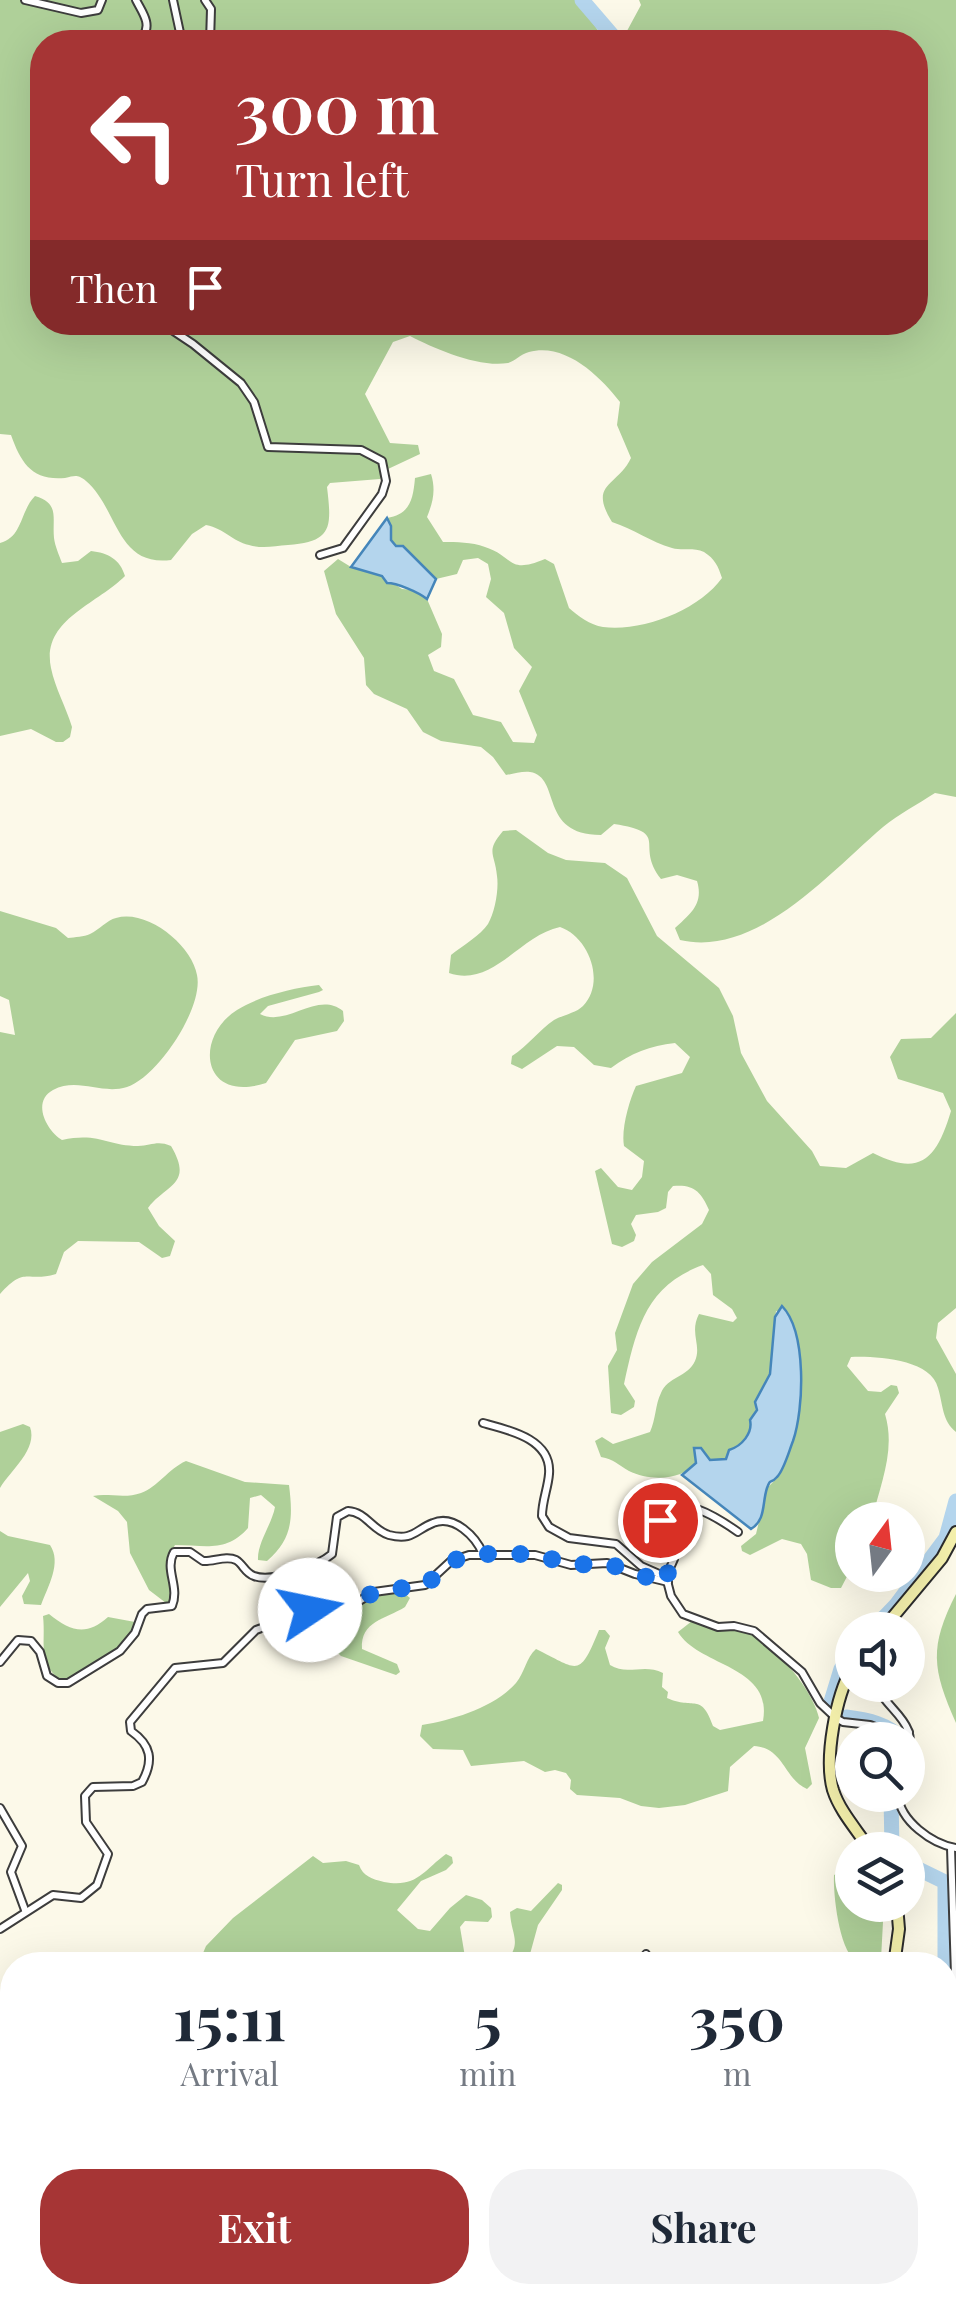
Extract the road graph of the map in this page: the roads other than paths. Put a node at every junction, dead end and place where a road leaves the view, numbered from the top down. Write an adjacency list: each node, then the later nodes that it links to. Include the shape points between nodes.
1 (24, 0): 2 (street, via 81,13 98,10)
2 (102, 0)
3 (136, 0): 6 (street)
4 (174, 0): 7 (street)
5 (205, 0): 8 (street)
6 (146, 30)
7 (180, 30)
8 (210, 30)
9 (180, 335): 10 (street, via 241,383 268,446 361,450 382,461 382,494 343,548)
10 (320, 556)
11 (482, 1422): 17 (street, via 531,1440 543,1452 549,1477 542,1516 549,1527 578,1541 616,1544)
12 (640, 1529): 15 (street)
13 (738, 1532): 15 (street, via 706,1512 675,1506 660,1520)
14 (956, 1532): 18 (street)
15 (665, 1538): 17 (street, via 674,1560)
16 (483, 1554): 17 (street, via 607,1563); 19 (street, via 451,1522 400,1536 348,1511 337,1517 332,1554 325,1560 265,1578 236,1560 203,1562 190,1552 174,1552 172,1606 147,1609 120,1651 68,1683 47,1676 31,1640 18,1640); 27 (street, via 459,1557 426,1585 374,1592 343,1611 310,1610 256,1630 224,1663 182,1665 168,1673 130,1722 149,1750 142,1782 94,1787 85,1796 86,1822 108,1854 98,1885 80,1898 53,1895)
17 (667, 1580): 21 (street, via 675,1606 689,1618 754,1631 802,1672)
18 (897, 1612)
19 (0, 1662)
20 (839, 1702): 21 (street)
21 (836, 1718): 22 (street); 25 (street, via 833,1789)
22 (843, 1722)
23 (0, 1808): 27 (street, via 22,1846 11,1879)
24 (905, 1812): 26 (street, via 914,1825)
25 (858, 1832)
26 (954, 1848): 31 (street)
27 (26, 1910): 29 (street)
28 (899, 1922): 30 (street)
29 (0, 1929)
30 (896, 1952)
31 (954, 1952)

